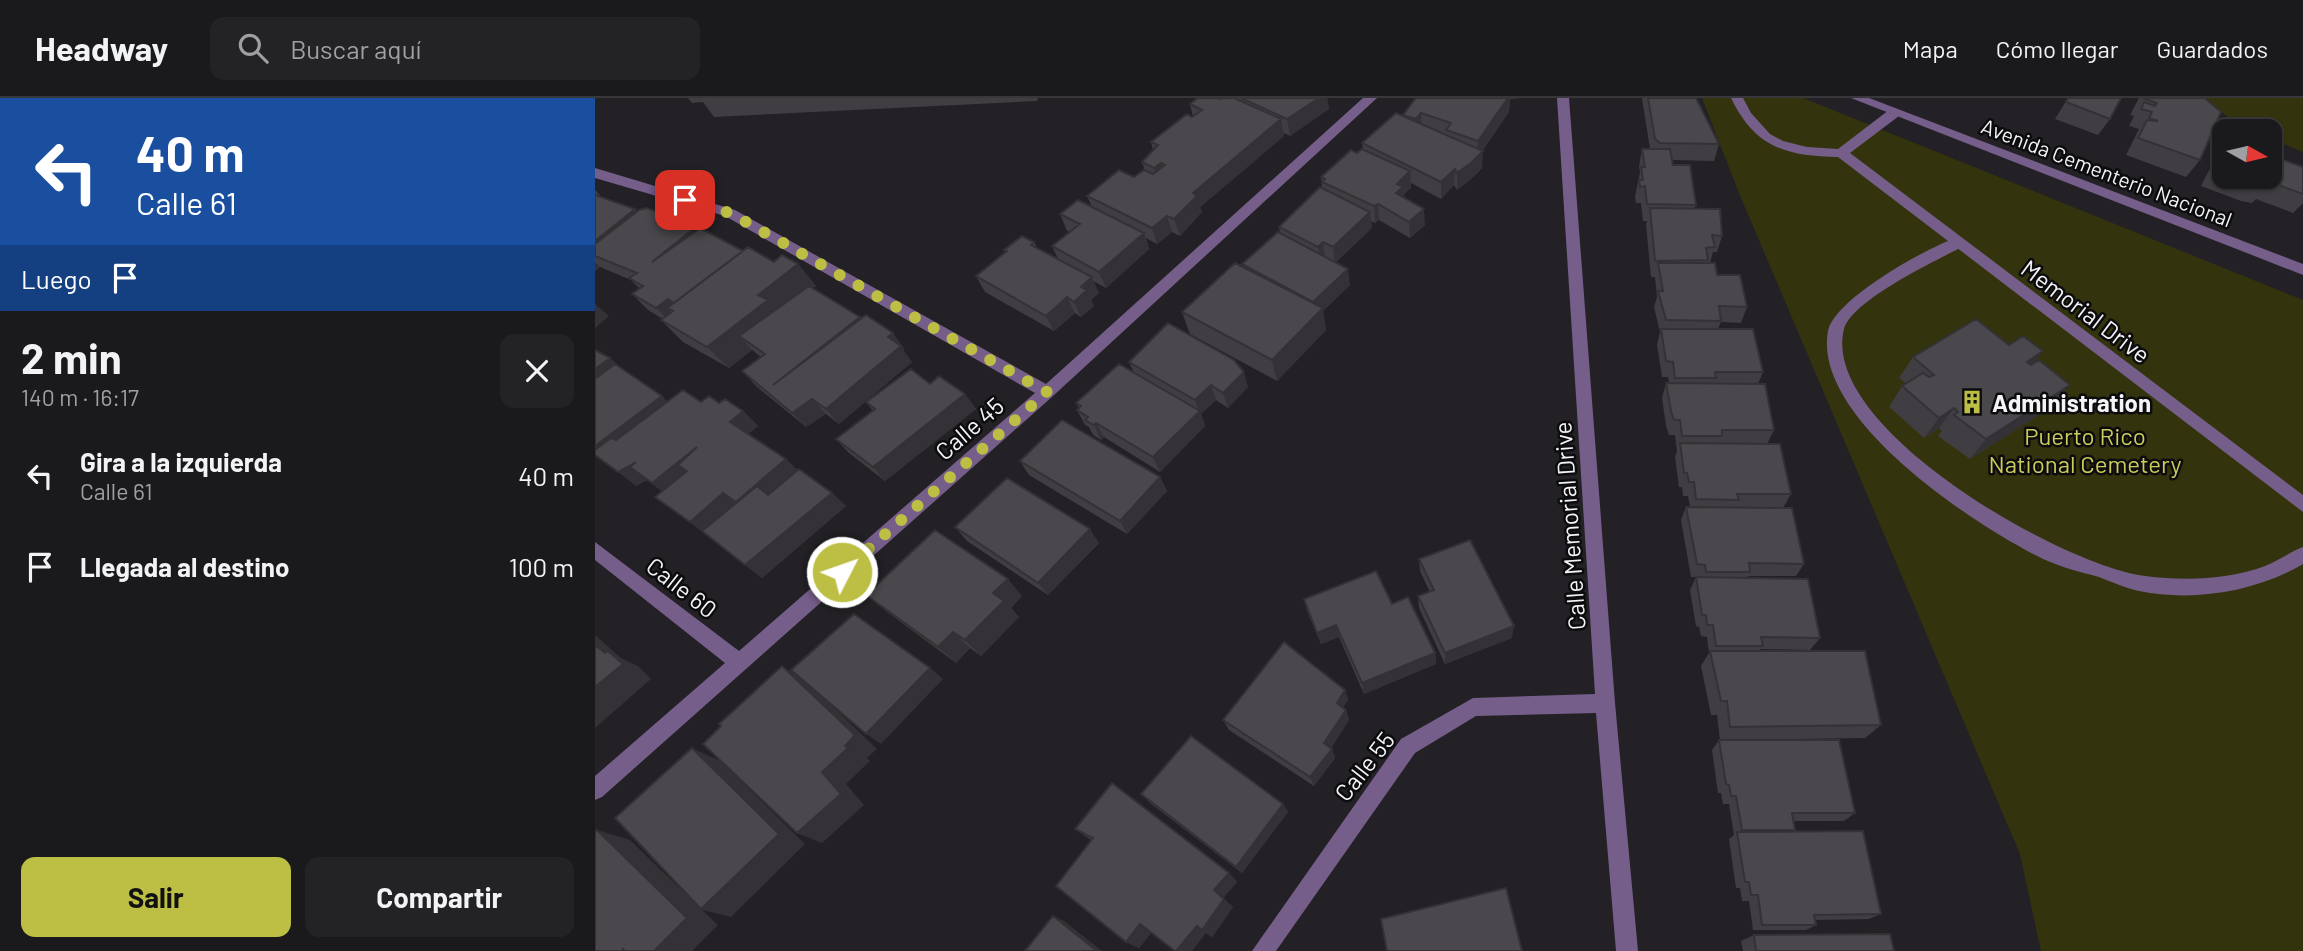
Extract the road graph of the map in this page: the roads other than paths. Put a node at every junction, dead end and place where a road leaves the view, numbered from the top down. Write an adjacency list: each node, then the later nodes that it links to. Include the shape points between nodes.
1 (1371, 98): 10 (street, Calle 45)
2 (1563, 98): 15 (street, Calle Memorial Drive)
3 (1737, 98): 6 (street, via 1746,120 1763,138 1816,153)
4 (1857, 98): 5 (street, Avenida Cementerio Nacional)
5 (1894, 113): 6 (street); 9 (street, Avenida Cementerio Nacional)
6 (1841, 153): 8 (street, Memorial Drive)
7 (595, 173): 10 (street, via 730,213)
8 (1959, 242): 11 (street, Memorial Drive); 13 (street, via 1857,298 1836,328 1836,366 1857,403 1895,449 1964,505 2051,554 2143,584 2239,584)
9 (2303, 270)
10 (1047, 392): 14 (street, Calle 45)
11 (2303, 505)
12 (595, 550): 14 (street, Calle 60)
13 (2303, 555)
14 (739, 662): 16 (street, Calle 45)
15 (1605, 703): 17 (street, Calle 55, via 1473,707 1408,746); 18 (street, Calle Memorial Drive)
16 (595, 790)
17 (1263, 951)
18 (1627, 951)

